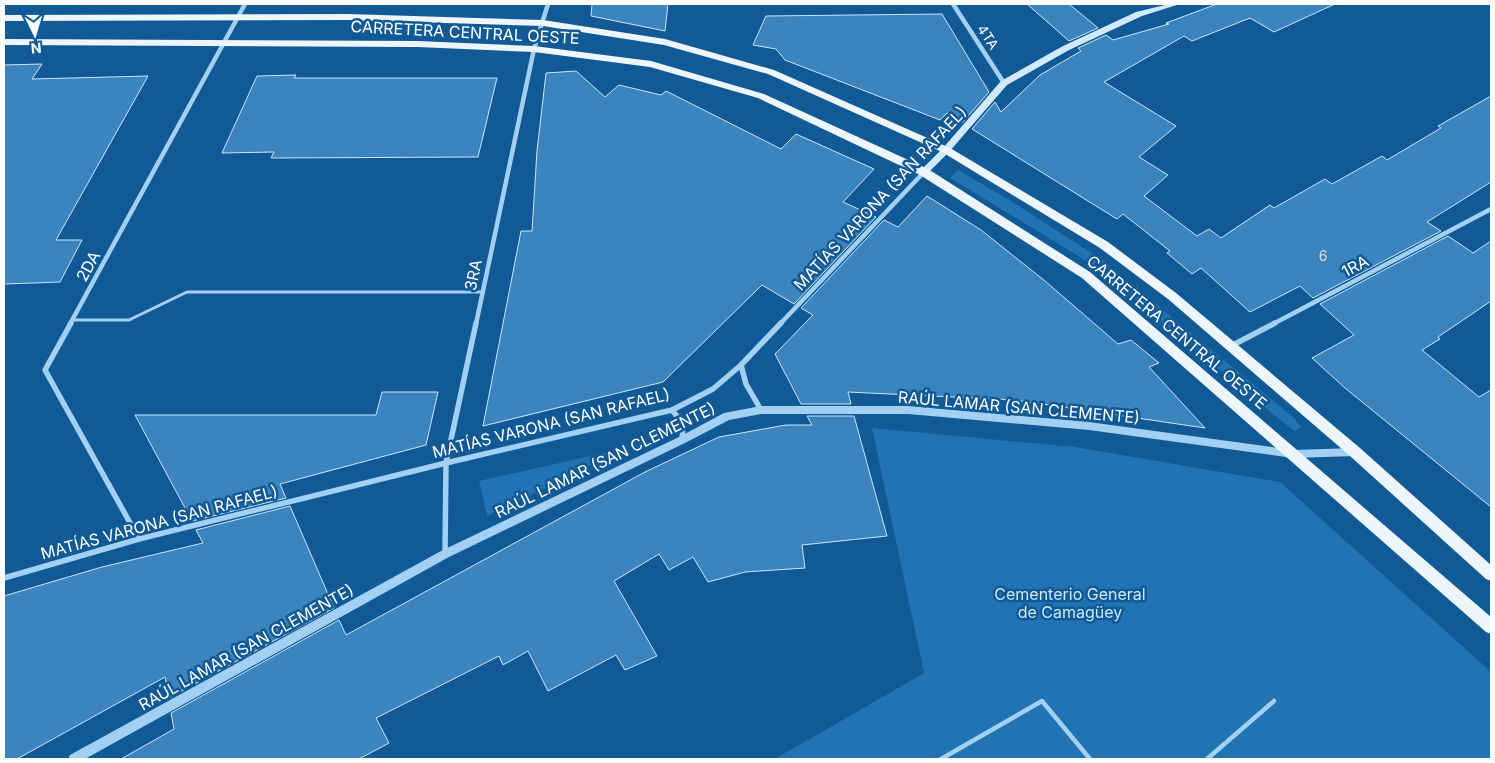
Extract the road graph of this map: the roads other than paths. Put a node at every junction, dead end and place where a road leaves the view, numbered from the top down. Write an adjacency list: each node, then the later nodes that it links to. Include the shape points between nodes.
1 (245, 4): 5 (street, 2DA)
2 (548, 4): 7 (street, 3RA)
3 (953, 4): 11 (street, 4TA)
4 (1176, 4): 11 (main road, MATÍAS VARONA (SAN RAFAEL), via 1139,14 1066,48)
5 (237, 17): 6 (main road, CARRETERA CENTRAL OESTE); 7 (main road, CARRETERA CENTRAL OESTE, via 418,18); 9 (street, 2DA)
6 (4, 18)
7 (543, 23): 10 (street, 3RA); 12 (main road, CARRETERA CENTRAL OESTE, via 665,42 771,72)
8 (4, 42): 9 (main road, CARRETERA CENTRAL OESTE)
9 (223, 42): 10 (main road, CARRETERA CENTRAL OESTE); 16 (street, 2DA)
10 (534, 49): 13 (main road, CARRETERA CENTRAL OESTE, via 651,64 762,96); 15 (street, 3RA)
11 (1004, 83): 12 (main road, MATÍAS VARONA (SAN RAFAEL))
12 (946, 150): 13 (main road, MATÍAS VARONA (SAN RAFAEL)); 17 (main road, CARRETERA CENTRAL OESTE, via 1104,245 1172,296)
13 (924, 172): 18 (street, MATÍAS VARONA (SAN RAFAEL)); 23 (main road, CARRETERA CENTRAL OESTE, via 1086,275)
14 (1491, 209): 17 (street, 1RA)
15 (483, 292): 16 (lane, via 187,292 129,320); 24 (street, 3RA)
16 (73, 320): 25 (street, 2DA, via 45,370)
17 (1230, 346): 22 (main road, CARRETERA CENTRAL OESTE)
18 (741, 365): 19 (street, MATÍAS VARONA (SAN RAFAEL), via 713,389); 20 (street, via 746,384)
19 (672, 410): 21 (street, via 683,424); 24 (street, MATÍAS VARONA (SAN RAFAEL))
20 (760, 410): 21 (street, RAÚL LAMAR (SAN CLEMENTE), via 727,416); 23 (street, RAÚL LAMAR (SAN CLEMENTE), via 908,410 1089,426)
21 (682, 440): 26 (street, RAÚL LAMAR (SAN CLEMENTE))
22 (1355, 452): 23 (street, RAÚL LAMAR (SAN CLEMENTE)); 27 (main road, CARRETERA CENTRAL OESTE)
23 (1293, 454): 29 (main road, CARRETERA CENTRAL OESTE)
24 (446, 462): 25 (street, MATÍAS VARONA (SAN RAFAEL)); 26 (street, 3RA)
25 (139, 539): 28 (street, MATÍAS VARONA (SAN RAFAEL))
26 (445, 554): 31 (street, RAÚL LAMAR (SAN CLEMENTE))
27 (1491, 574)
28 (4, 578)
29 (1491, 627)
30 (1274, 701): 34 (lane)
31 (74, 759)
32 (941, 759): 33 (lane, via 1042,701)
33 (1090, 759)
34 (1207, 759)

